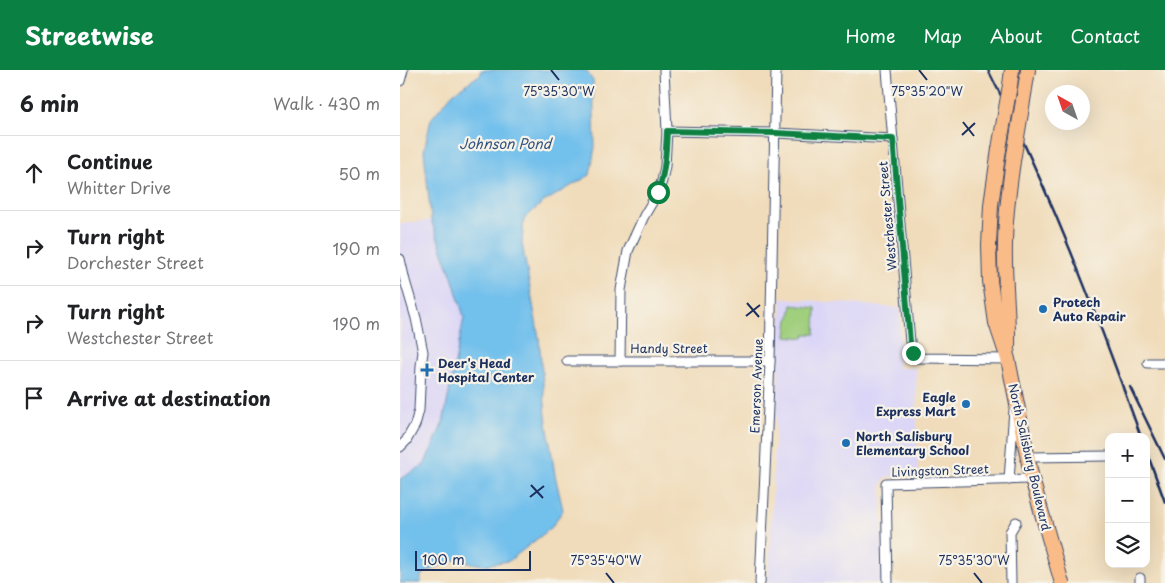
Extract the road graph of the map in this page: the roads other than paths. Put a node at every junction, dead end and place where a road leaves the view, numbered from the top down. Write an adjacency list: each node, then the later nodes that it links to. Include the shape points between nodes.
1 (403, 70): 7 (street)
2 (664, 70): 8 (street)
3 (776, 70): 9 (street, Emerson Avenue)
4 (887, 70): 10 (street, Westchester Street)
5 (1012, 70): 12 (main road, North Salisbury Boulevard, bridge, via 991,205 989,245 996,323)
6 (1028, 70): 12 (main road, North Salisbury Boulevard, bridge, via 1006,205)
7 (400, 81)
8 (667, 131): 9 (street); 14 (street, via 662,181 628,251 621,290)
9 (776, 133): 10 (street); 15 (street, Emerson Avenue)
10 (893, 139): 12 (street, Westchester Street, via 913,353 918,358)
11 (400, 259): 19 (street, via 423,352 419,410 415,425)
12 (1008, 359): 18 (main road, North Salisbury Boulevard)
13 (568, 361): 14 (street, Handy Street)
14 (620, 361): 15 (street, Handy Street)
15 (770, 361): 25 (street, Emerson Avenue)
16 (1148, 363): 17 (street)
17 (1165, 363)
18 (1015, 392): 21 (main road, North Salisbury Boulevard); 23 (street)
19 (400, 447)
20 (1105, 456): 21 (street)
21 (1028, 457): 22 (main road, North Salisbury Boulevard)
22 (1032, 479): 23 (street, Livingston Street); 28 (main road, North Salisbury Boulevard)
23 (1009, 480): 26 (street, Livingston Street, via 886,483)
24 (1016, 522): 27 (street, via 1010,532)
25 (760, 583)
26 (888, 583)
27 (1010, 583)
28 (1062, 583)

